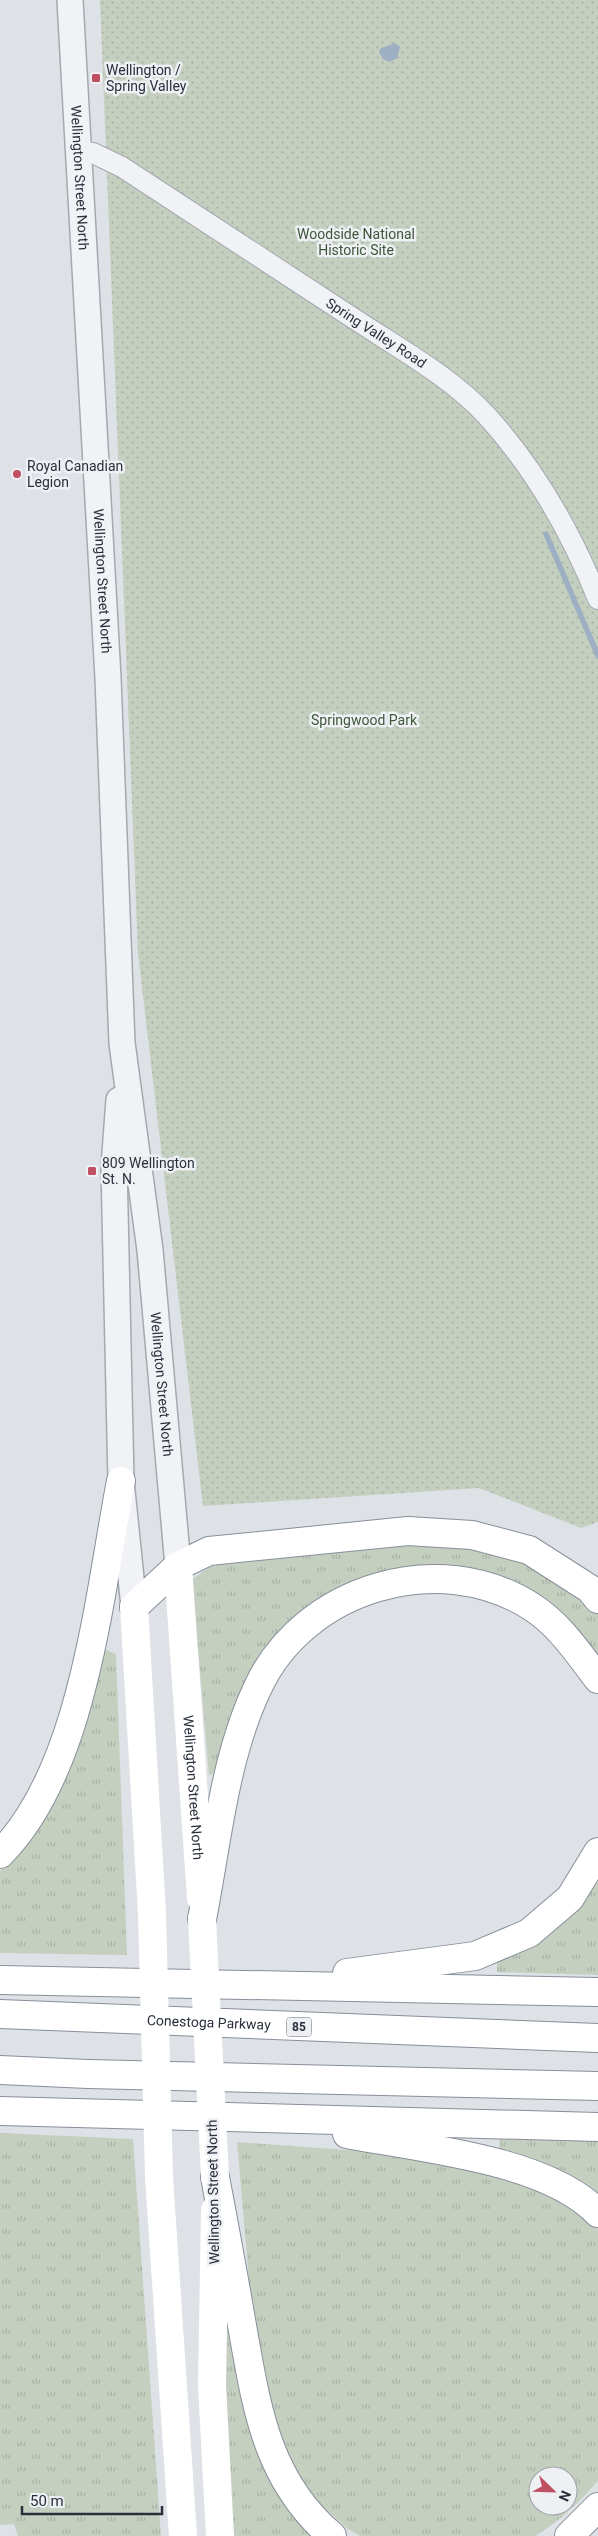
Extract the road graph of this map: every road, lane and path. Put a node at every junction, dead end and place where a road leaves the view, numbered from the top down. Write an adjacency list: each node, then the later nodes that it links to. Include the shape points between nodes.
1 (70, 0): 2 (street, Wellington Street North)
2 (77, 150): 3 (street, Spring Valley Road, via 93,153 122,167 417,361 486,414 522,457 550,501 583,562); 4 (street, Wellington Street North, via 108,678)
3 (598, 599)
4 (122, 1042): 5 (street, Wellington Street North, via 114,1166); 6 (street, Wellington Street North, via 150,1250)
5 (121, 1481): 8 (street, Wellington Street North); 11 (main road, via 96,1626 74,1715 49,1784 12,1842)
6 (178, 1566): 7 (main road, via 208,1551 408,1531 472,1535 529,1550 590,1589); 8 (main road); 12 (main road, Wellington Street North)
7 (598, 1599)
8 (134, 1607): 26 (main road, Wellington Street North, bridge, via 152,1914 159,2177)
9 (598, 1679): 12 (main road, via 560,1629 533,1607 500,1590 428,1578 389,1584 348,1598 300,1629 276,1655 258,1687 227,1785)
10 (598, 1852): 14 (main road, via 570,1898 529,1933 475,1956)
11 (0, 1854)
12 (202, 1919): 23 (main road, Wellington Street North, bridge)
13 (0, 1980): 14 (main road)
14 (259, 1985): 15 (main road)
15 (598, 1992)
16 (0, 2014): 17 (main road, Conestoga Parkway / 85)
17 (598, 2038)
18 (0, 2070): 19 (main road)
19 (598, 2086)
20 (0, 2111): 21 (main road)
21 (272, 2120): 22 (main road); 24 (main road, via 475,2158 535,2174 589,2204)
22 (598, 2127)
23 (215, 2177): 27 (main road, Wellington Street North, via 212,2385); 28 (main road, via 259,2418 283,2478 312,2519)
24 (598, 2213)
25 (598, 2506): 29 (main road)
26 (183, 2536)
27 (220, 2536)
28 (332, 2536)
29 (569, 2536)

